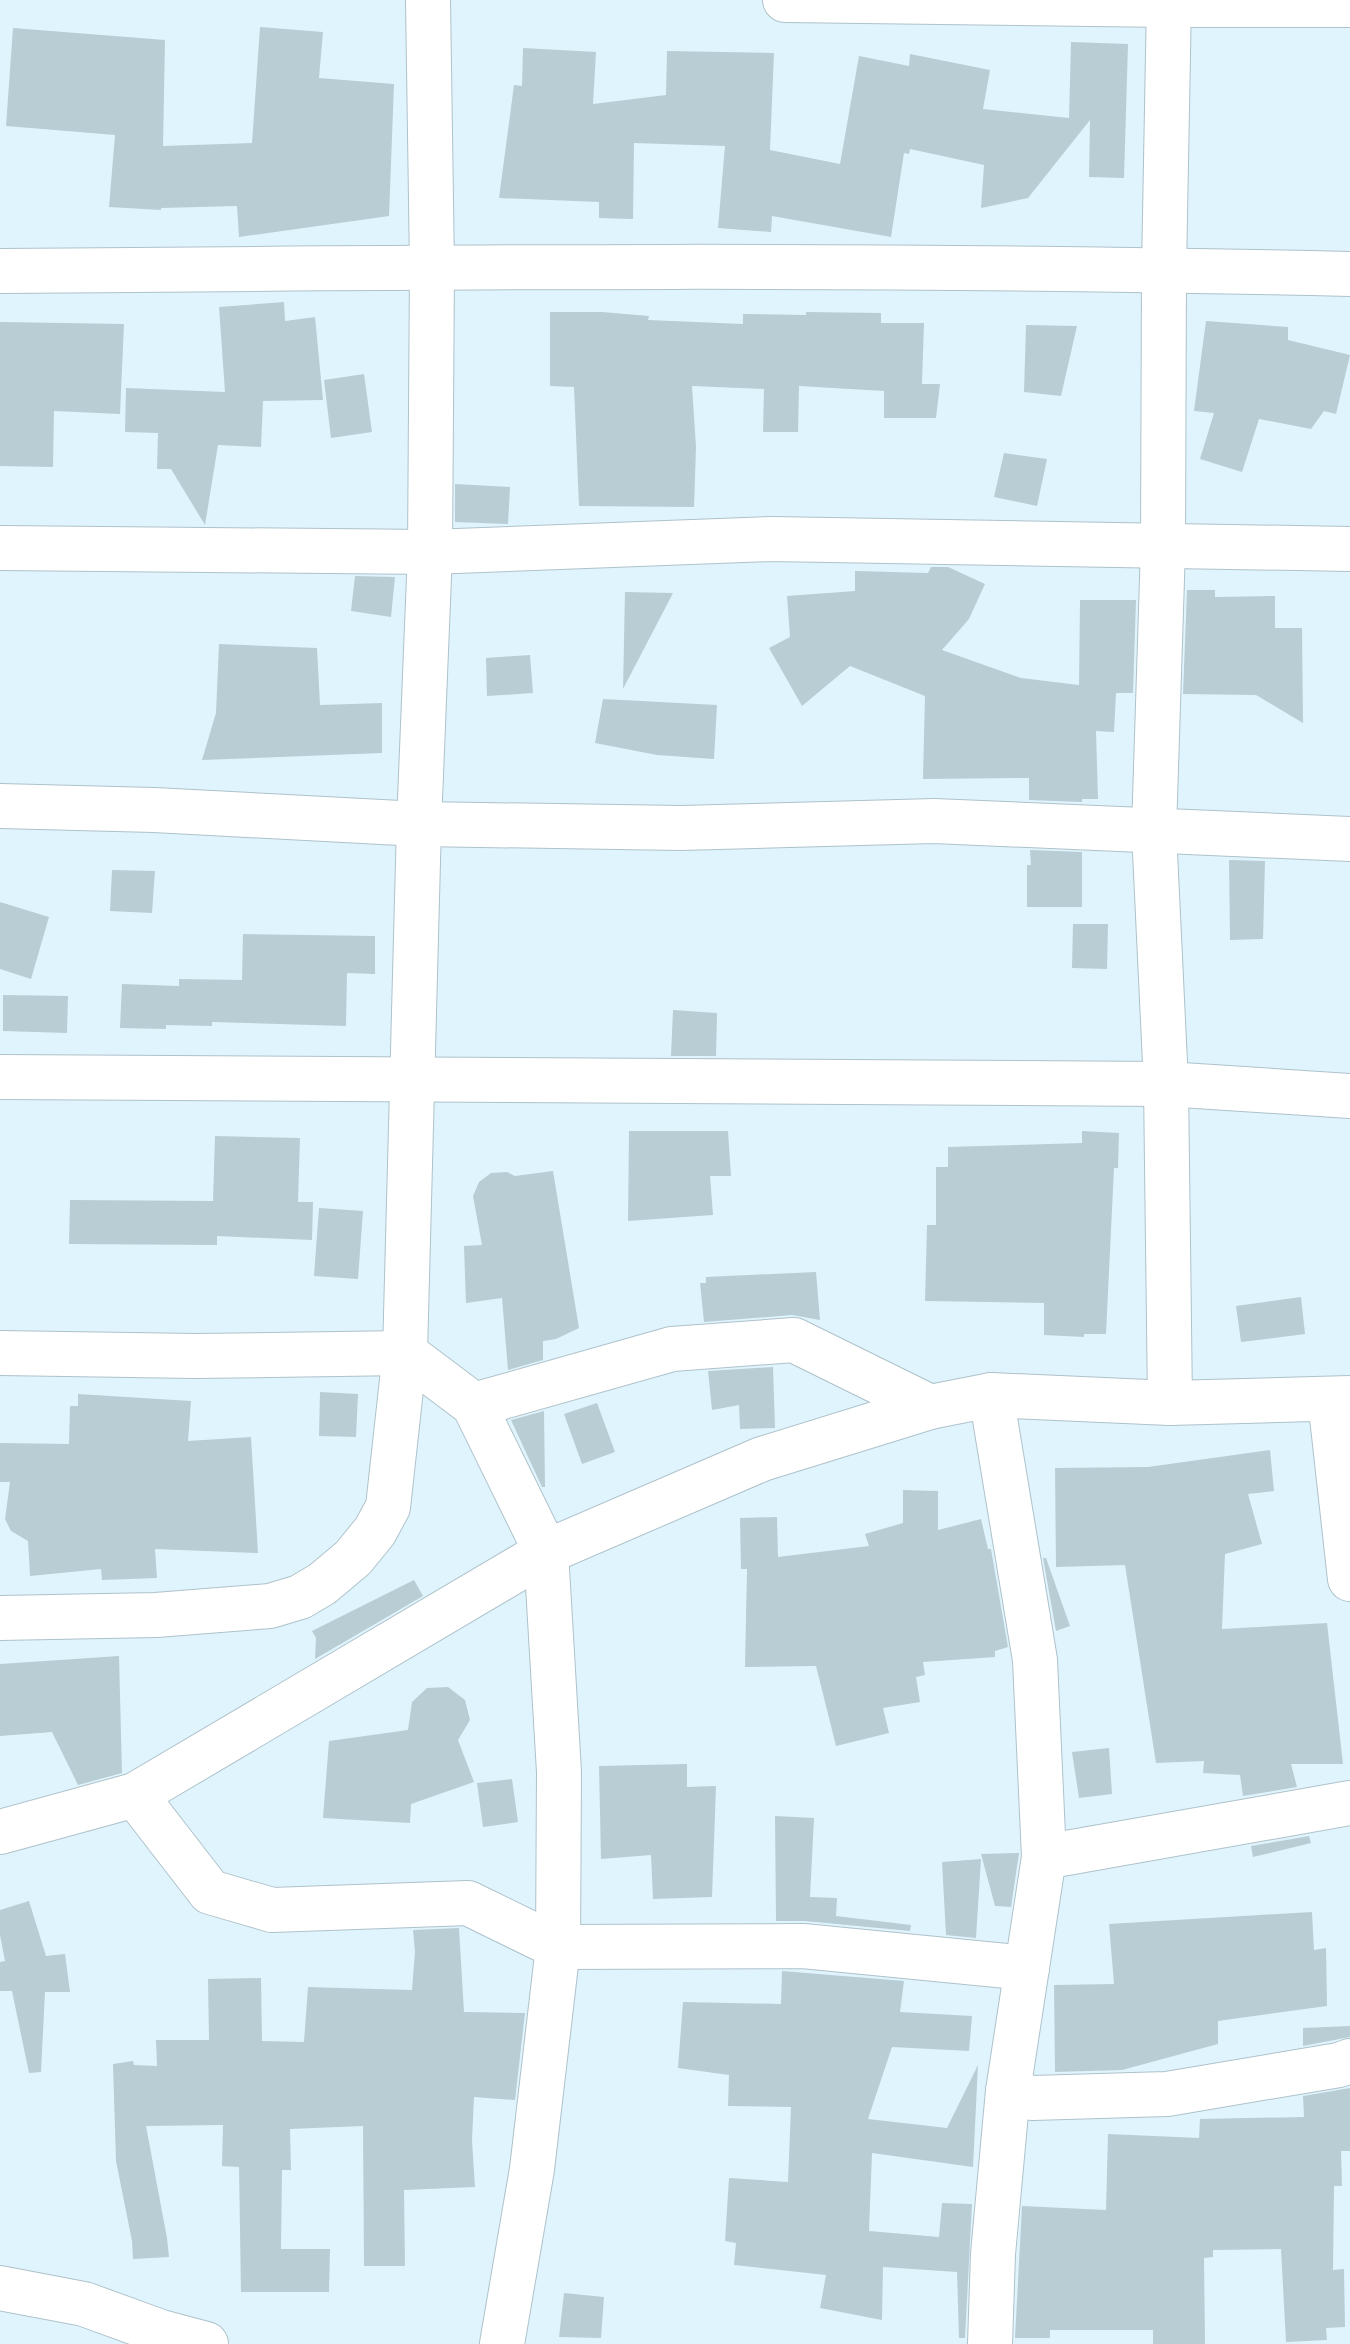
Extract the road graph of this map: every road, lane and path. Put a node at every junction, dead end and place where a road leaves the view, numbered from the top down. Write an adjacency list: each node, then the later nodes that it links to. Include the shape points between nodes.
1 (428, 0): 5 (street)
2 (785, 0): 3 (street)
3 (1169, 3): 4 (street); 6 (street)
4 (1350, 5)
5 (432, 267): 6 (street); 7 (street); 12 (street)
6 (1164, 270): 8 (street); 9 (street)
7 (0, 271)
8 (1350, 274)
9 (1163, 547): 11 (street); 12 (street, via 771,539); 15 (street)
10 (0, 548): 12 (street)
11 (1350, 549)
12 (430, 552): 14 (street)
13 (0, 806): 14 (street)
14 (419, 824): 15 (street, via 681,828 934,821); 18 (street)
15 (1154, 831): 16 (street); 19 (street)
16 (1350, 839)
17 (0, 1077): 18 (street)
18 (412, 1080): 19 (street); 22 (street)
19 (1166, 1084): 20 (street); 25 (street)
20 (1350, 1096)
21 (0, 1353): 22 (street)
22 (405, 1353): 26 (street); 30 (street, via 388,1507 353,1558 322,1584 270,1606)
23 (991, 1395): 25 (street); 27 (street); 34 (street, via 1035,1660)
24 (1340, 1398): 25 (street); 29 (street)
25 (1170, 1403)
26 (474, 1405): 27 (street, via 672,1349 794,1340); 28 (street)
27 (930, 1407): 28 (street, via 762,1459)
28 (546, 1552): 31 (street); 35 (street, via 559,1772)
29 (1350, 1579)
30 (0, 1618)
31 (135, 1795): 33 (street); 35 (street, via 210,1892 272,1910 468,1903)
32 (1350, 1803): 34 (street)
33 (0, 1832)
34 (1044, 1857): 36 (street)
35 (558, 1947): 36 (street, via 803,1946); 41 (street, via 532,2169)
36 (1027, 1968): 38 (street)
37 (1350, 2061): 38 (street, via 1167,2094 1032,2098)
38 (1008, 2091): 42 (street)
39 (0, 2288): 40 (street, via 84,2304)
40 (206, 2344)
41 (502, 2344)
42 (990, 2344)

